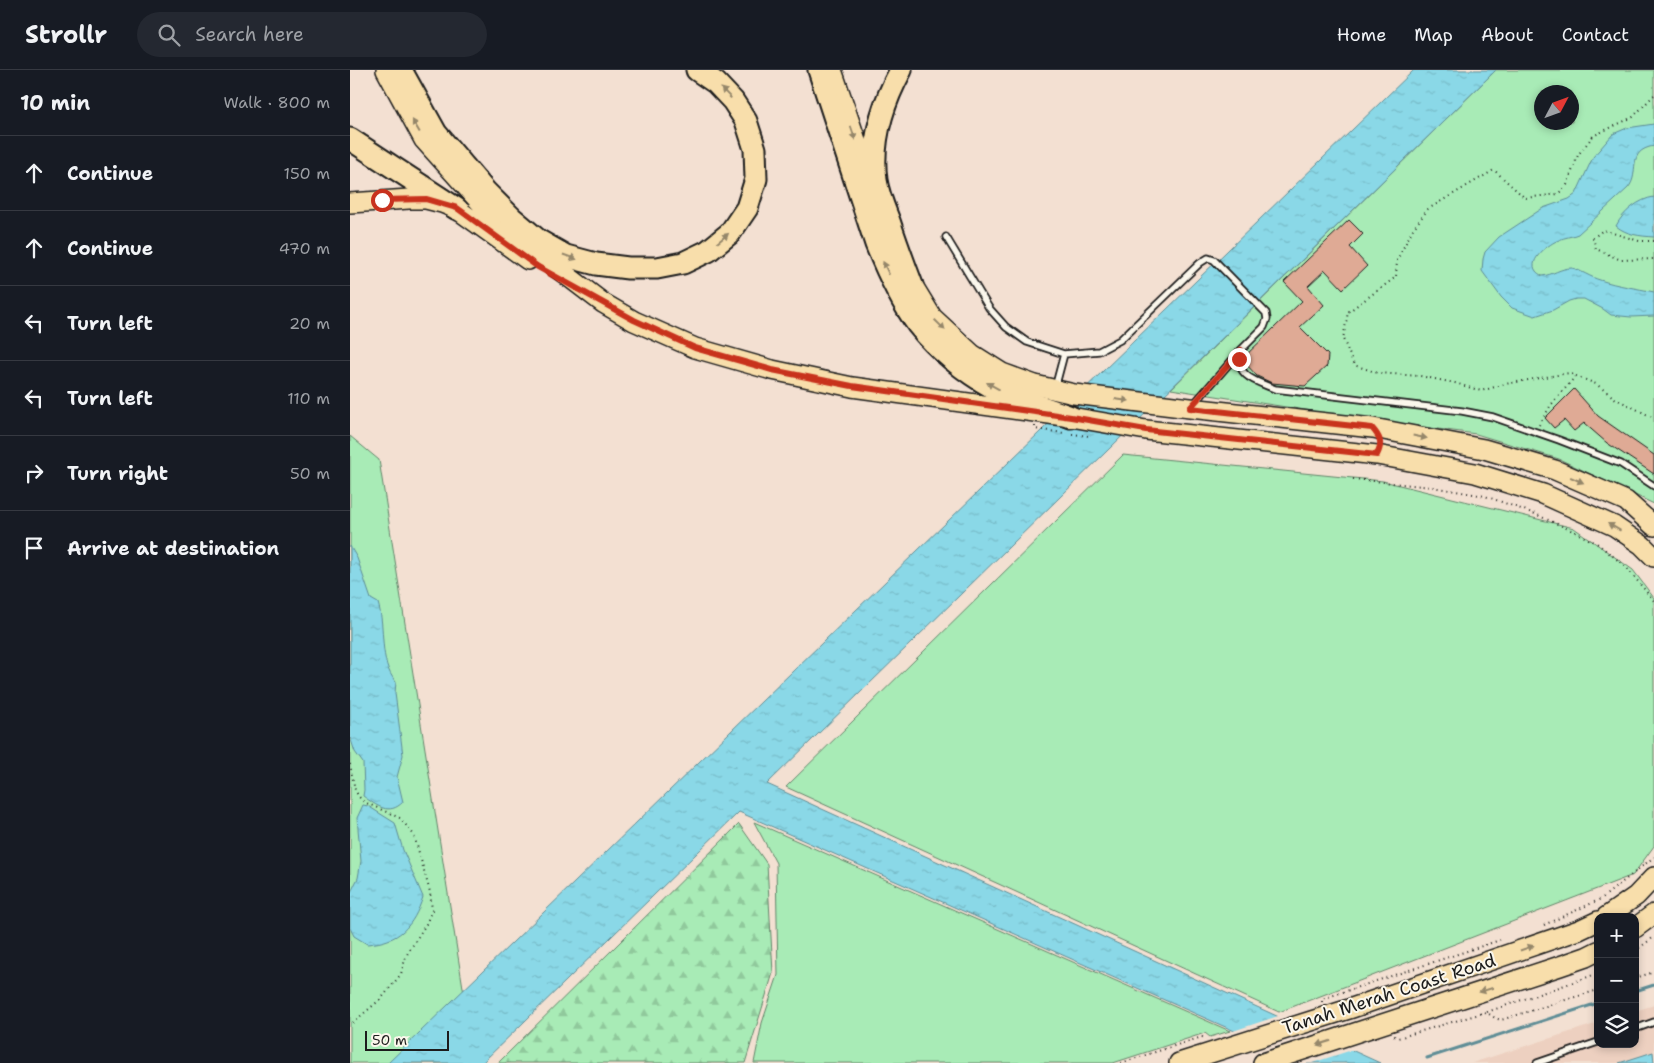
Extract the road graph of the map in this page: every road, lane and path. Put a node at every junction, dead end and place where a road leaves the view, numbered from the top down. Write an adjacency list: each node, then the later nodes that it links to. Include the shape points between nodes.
1 (386, 70): 8 (main road)
2 (401, 70): 8 (highway)
3 (697, 70): 8 (highway, one-way to 3, via 486,192 538,240 566,256 596,264 657,268 682,263 708,250 730,233 747,208 756,179 755,149 746,121 728,95)
4 (819, 70): 22 (highway, one-way to 4, via 992,387 933,342 917,324 876,244)
5 (832, 70): 15 (main road, one-way to 15, via 892,243)
6 (901, 70): 15 (highway, via 889,92 880,120 875,166 879,194)
7 (1654, 95): 19 (path, via 1633,117 1593,136 1578,155 1567,185 1558,194 1525,198 1494,170 1428,209 1397,260 1396,277 1348,312 1343,340 1354,365 1378,373 1455,382 1481,392 1505,384 1569,373)
8 (409, 100): 16 (main road, one-way to 8, via 488,211 424,140)
9 (350, 139): 11 (highway)
10 (350, 203): 11 (main road, via 426,199)
11 (457, 208): 16 (main road, via 538,267)
12 (946, 237): 18 (lane, via 988,308 1006,327 1027,342)
13 (1654, 241): 14 (path, via 1639,241 1603,230 1592,238 1596,249 1621,260)
14 (1654, 259)
15 (912, 286): 20 (main road, one-way to 20, via 932,317 972,354 1002,373)
16 (602, 304): 22 (main road, via 695,348 772,370 852,386)
17 (1241, 350): 18 (lane, via 1264,327 1266,313 1214,260 1208,258 1120,340 1099,351); 21 (lane); 26 (lane, via 1240,368 1248,377 1274,389 1462,411)
18 (1064, 354): 20 (lane)
19 (1576, 376): 23 (path); 26 (path, via 1551,405)
20 (1055, 390): 21 (main road, one-way to 21)
21 (1190, 408): 24 (main road)
22 (1071, 417): 28 (main road, via 1146,430)
23 (1654, 418)
24 (1372, 428): 28 (main road, via 1381,442); 31 (main road, one-way to 31, via 1484,449 1554,470 1626,502)
25 (1044, 430): 27 (path)
26 (1535, 431): 30 (lane, via 1621,464)
27 (1088, 436)
28 (1377, 455): 32 (main road, one-way to 28, via 1614,526 1543,494 1476,473)
29 (1353, 479): 33 (path, via 1485,496 1536,514 1598,544 1625,566)
30 (1654, 486)
31 (1650, 518)
32 (1654, 556)
33 (1654, 601)
34 (350, 764): 53 (path, via 359,797 400,818 414,835 432,910 406,956 401,974 382,998)
35 (1654, 857): 41 (path, via 1601,899)
36 (1654, 877): 37 (main road, via 1636,896)
37 (1612, 913)
38 (1654, 914): 40 (main road)
39 (1594, 923): 60 (main road, Tanah Merah Coast Road, one-way to 39)
40 (1639, 925)
41 (1536, 928)
42 (1654, 938): 44 (path)
43 (1502, 940): 50 (path, via 1322,999)
44 (1639, 948)
45 (1594, 953): 58 (main road, Tanah Merah Coast Road, one-way to 58)
46 (1654, 972): 48 (path)
47 (1594, 975): 51 (path)
48 (1639, 977)
49 (1594, 991): 51 (path, via 1501,1020)
50 (1321, 1005)
51 (1486, 1012): 55 (path, via 1398,1038)
52 (1654, 1022): 54 (lane)
53 (350, 1025)
54 (1639, 1028)
55 (1392, 1035)
56 (1208, 1041): 59 (path, via 1202,1037)
57 (1594, 1043): 61 (lane)
58 (1268, 1061)
59 (1121, 1063)
60 (1179, 1063)
61 (1537, 1063)

